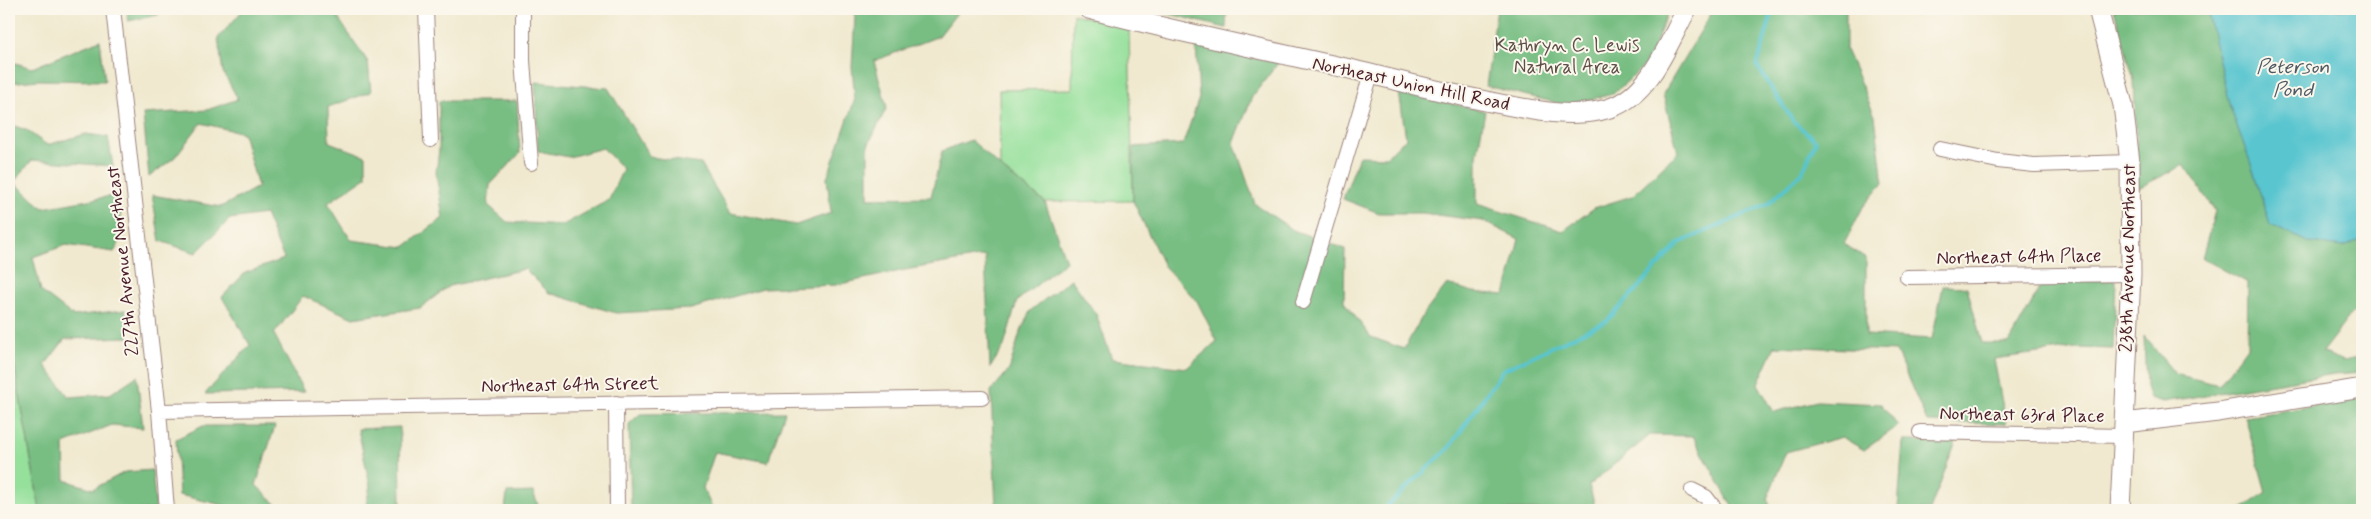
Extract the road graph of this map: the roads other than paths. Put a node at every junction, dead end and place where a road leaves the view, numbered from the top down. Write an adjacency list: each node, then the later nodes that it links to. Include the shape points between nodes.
1 (113, 9): 18 (street, 227th Avenue Northeast)
2 (426, 9): 8 (street)
3 (523, 9): 11 (street, via 523,61)
4 (1089, 9): 7 (street, Northeast Union Hill Road)
5 (1687, 9): 7 (street, Northeast Union Hill Road, via 1651,74 1626,100 1610,108 1587,112 1535,110 1451,95)
6 (2098, 9): 10 (street, 238th Avenue Northeast, via 2123,105)
7 (1371, 74): 14 (street)
8 (431, 140)
9 (1940, 149): 10 (street, via 2034,165)
10 (2130, 162): 12 (street, 238th Avenue Northeast)
11 (531, 163)
12 (2131, 274): 13 (street, Northeast 64th Place); 19 (street, 238th Avenue Northeast)
13 (1907, 277)
14 (1303, 302)
15 (2362, 388): 19 (street)
16 (982, 398): 17 (street, Northeast 64th Street)
17 (616, 403): 18 (street, Northeast 64th Street); 23 (street)
18 (158, 411): 22 (street, 227th Avenue Northeast)
19 (2124, 430): 20 (street, Northeast 63rd Place); 25 (street, 238th Avenue Northeast)
20 (1920, 432)
21 (1692, 490): 24 (street, via 1706,497)
22 (167, 510)
23 (617, 510)
24 (1716, 510)
25 (2120, 510)

